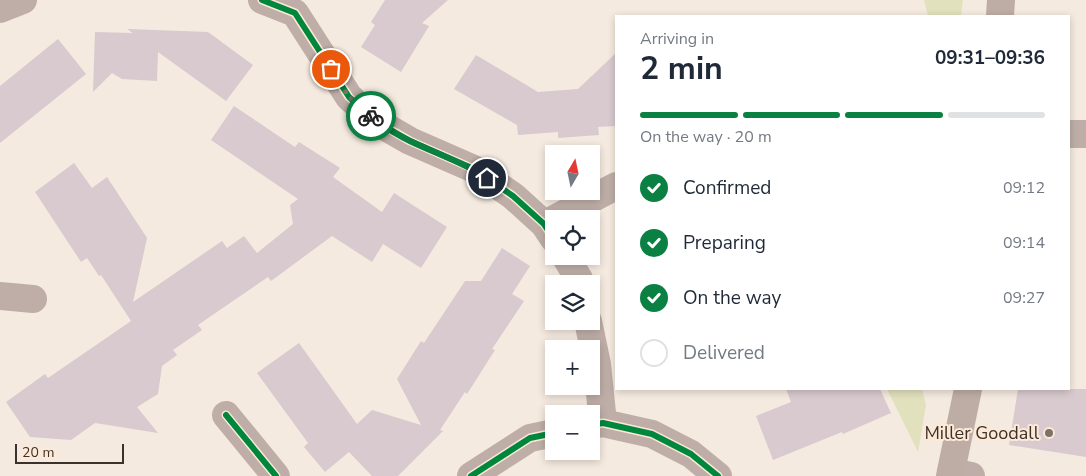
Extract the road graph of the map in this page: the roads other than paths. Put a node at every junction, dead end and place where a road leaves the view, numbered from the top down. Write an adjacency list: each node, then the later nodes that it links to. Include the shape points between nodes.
1 (23, 0): 5 (street)
2 (262, 0): 4 (street)
3 (1000, 0): 6 (main road)
4 (301, 6): 11 (street, via 349,97 377,122 410,141 474,169)
5 (0, 9)
6 (1000, 15)
7 (1070, 134): 8 (street)
8 (1086, 134)
9 (615, 187): 10 (street)
10 (576, 210)
11 (545, 220)
12 (0, 296): 13 (street)
13 (33, 299)
14 (590, 330): 16 (street, via 598,364)
15 (968, 390): 21 (main road)
16 (597, 405)
17 (226, 415): 20 (street)
18 (600, 425): 23 (street, via 652,434 691,454)
19 (545, 435): 22 (street, via 530,438)
20 (264, 472)
21 (958, 475)
22 (471, 476)
23 (718, 476)

